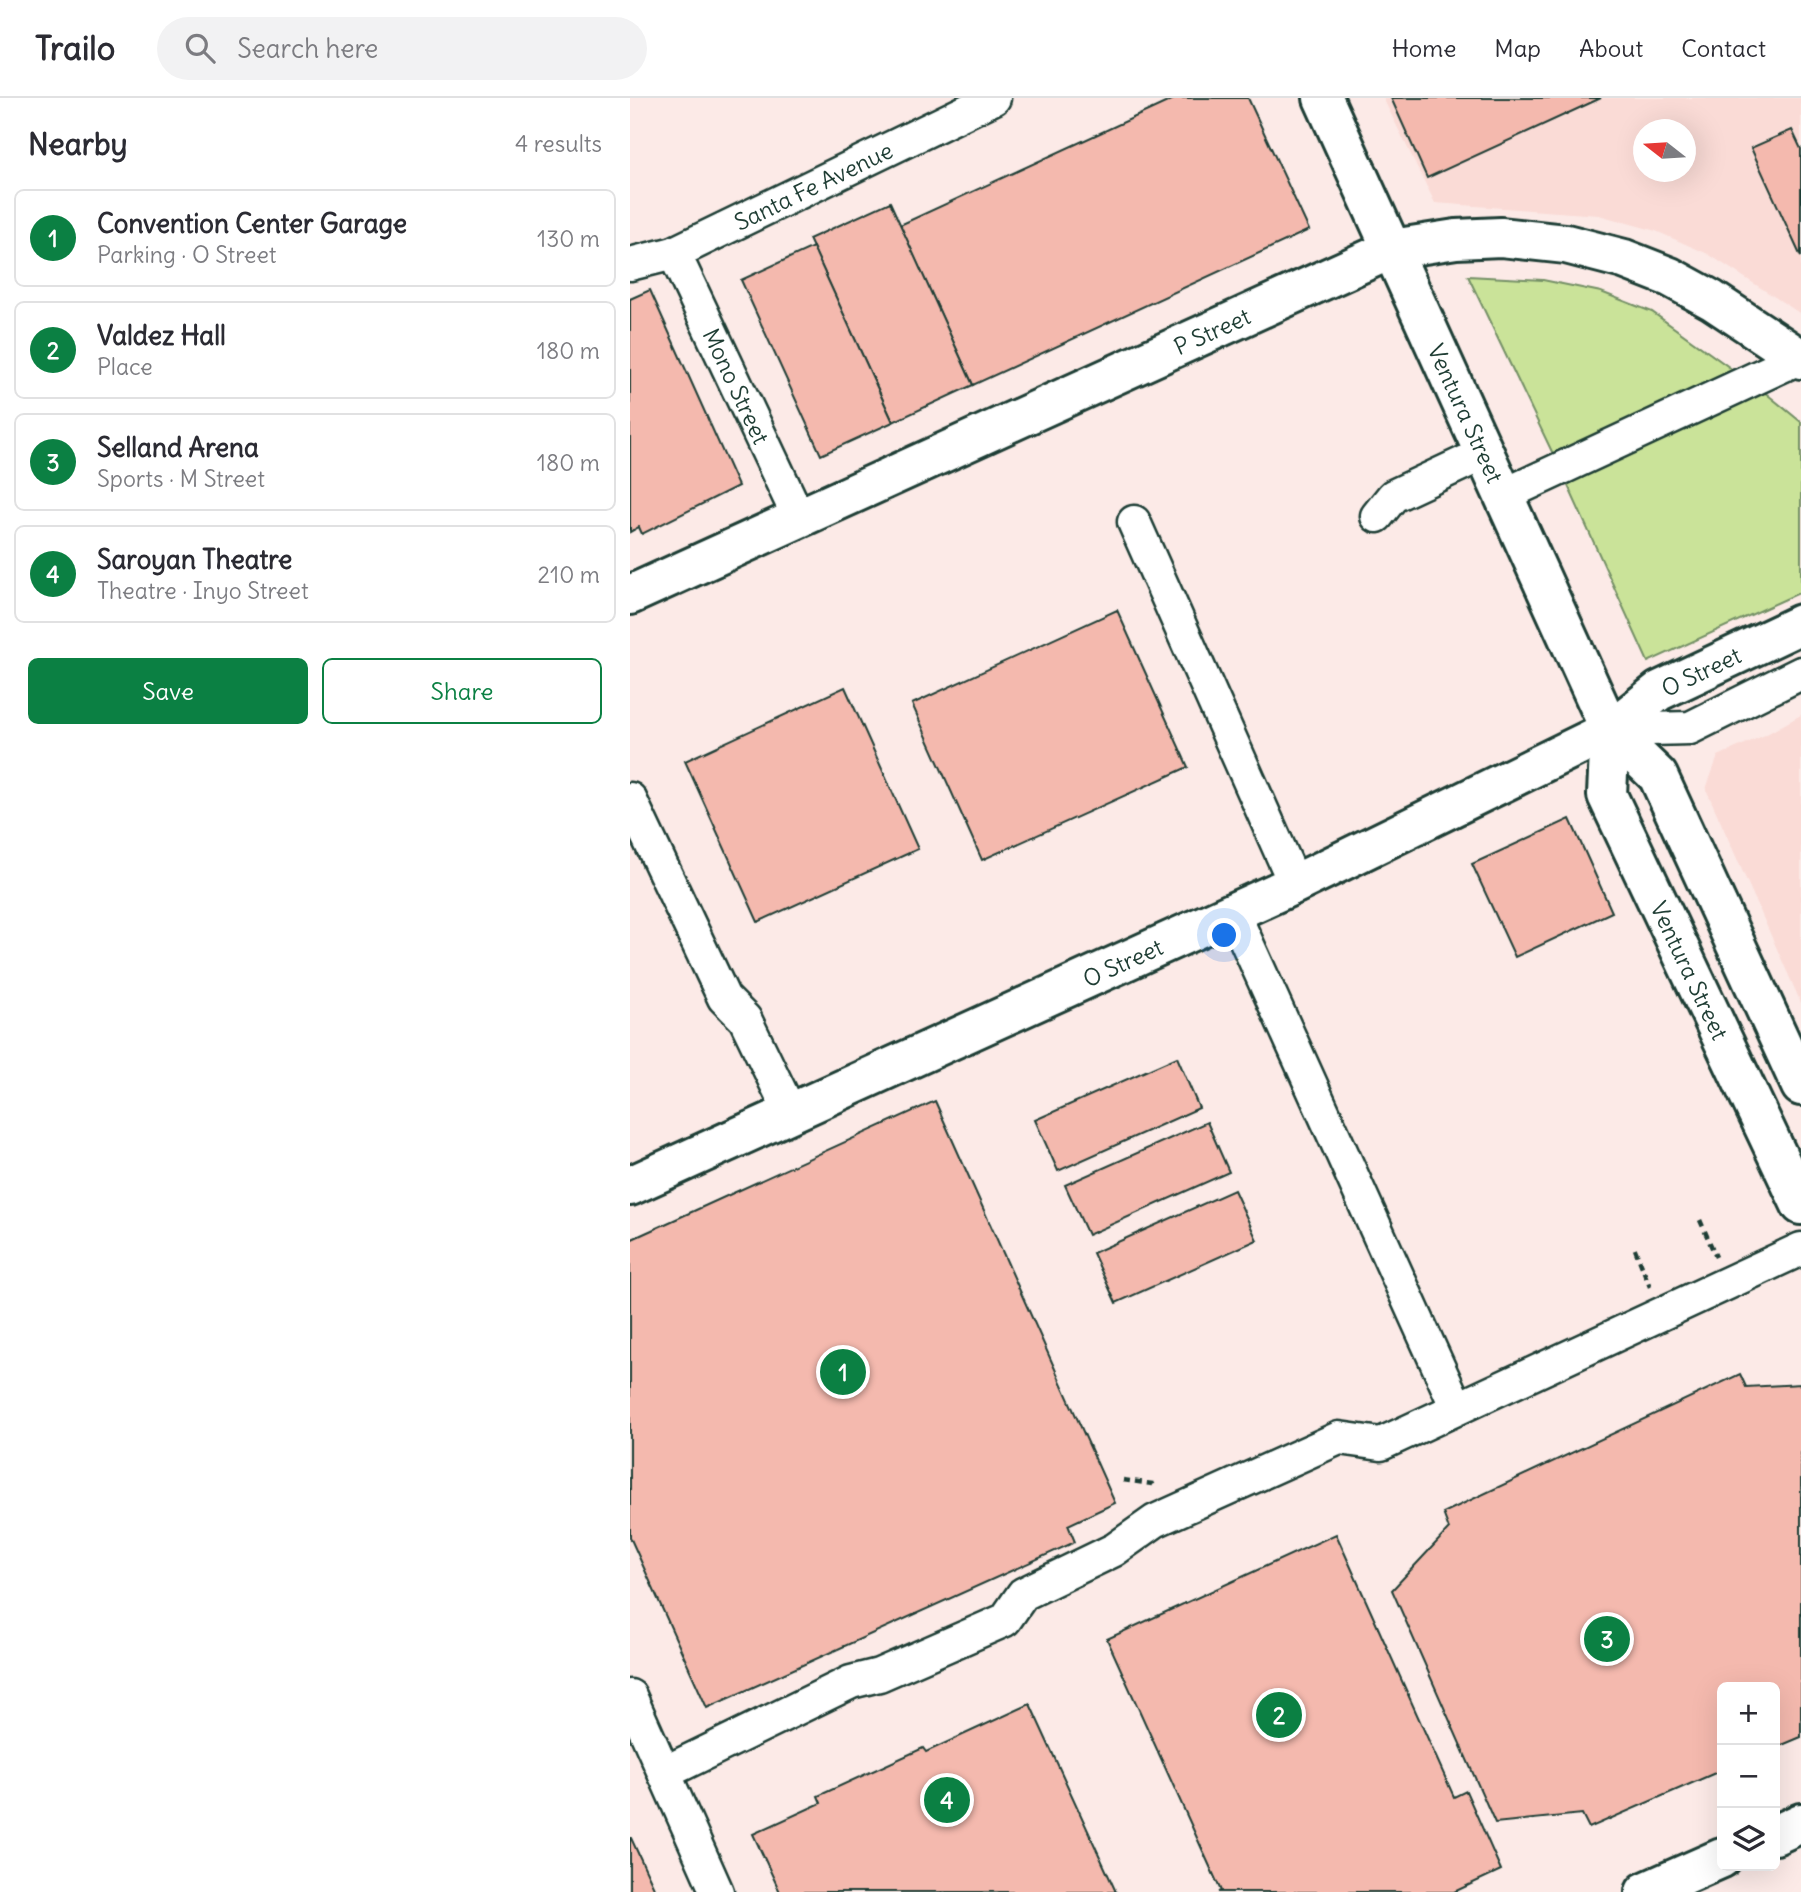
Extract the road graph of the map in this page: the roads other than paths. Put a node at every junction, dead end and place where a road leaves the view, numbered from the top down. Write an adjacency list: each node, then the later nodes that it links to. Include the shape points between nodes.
1 (993, 98): 4 (street, Santa Fe Avenue)
2 (1324, 98): 3 (main road, Ventura Street)
3 (1392, 249): 6 (main road, P Street, via 1501,237 1566,244 1624,259 1712,300); 7 (main road, Ventura Street); 8 (main road, P Street)
4 (674, 253): 5 (street, Santa Fe Avenue); 8 (street, Mono Street)
5 (630, 264)
6 (1800, 359): 7 (street)
7 (1494, 473): 13 (main road, Ventura Street)
8 (799, 518): 10 (main road, P Street)
9 (1134, 522): 15 (street)
10 (630, 595)
11 (1801, 624): 13 (main road, O Street, via 1659,691)
12 (1801, 673): 13 (street, O Street, via 1690,728)
13 (1610, 730): 15 (main road, O Street); 17 (main road, Ventura Street, via 1658,776); 20 (main road, Ventura Street, via 1607,795)
14 (630, 799): 18 (street, via 724,999 745,1019)
15 (1295, 884): 16 (main road, O Street)
16 (1233, 912): 18 (main road, O Street); 22 (street)
17 (1801, 1086)
18 (791, 1114): 19 (main road, O Street)
19 (630, 1186)
20 (1801, 1205)
21 (1801, 1249): 22 (street)
22 (1457, 1408): 24 (street, via 1381,1444 1339,1438 1155,1521 1114,1550 1023,1594 1005,1620 879,1675 851,1682)
23 (630, 1696): 24 (street)
24 (664, 1773): 28 (street)
25 (1801, 1823): 26 (main road)
26 (1780, 1833)
27 (1717, 1860): 29 (main road)
28 (717, 1892)
29 (1645, 1892)

